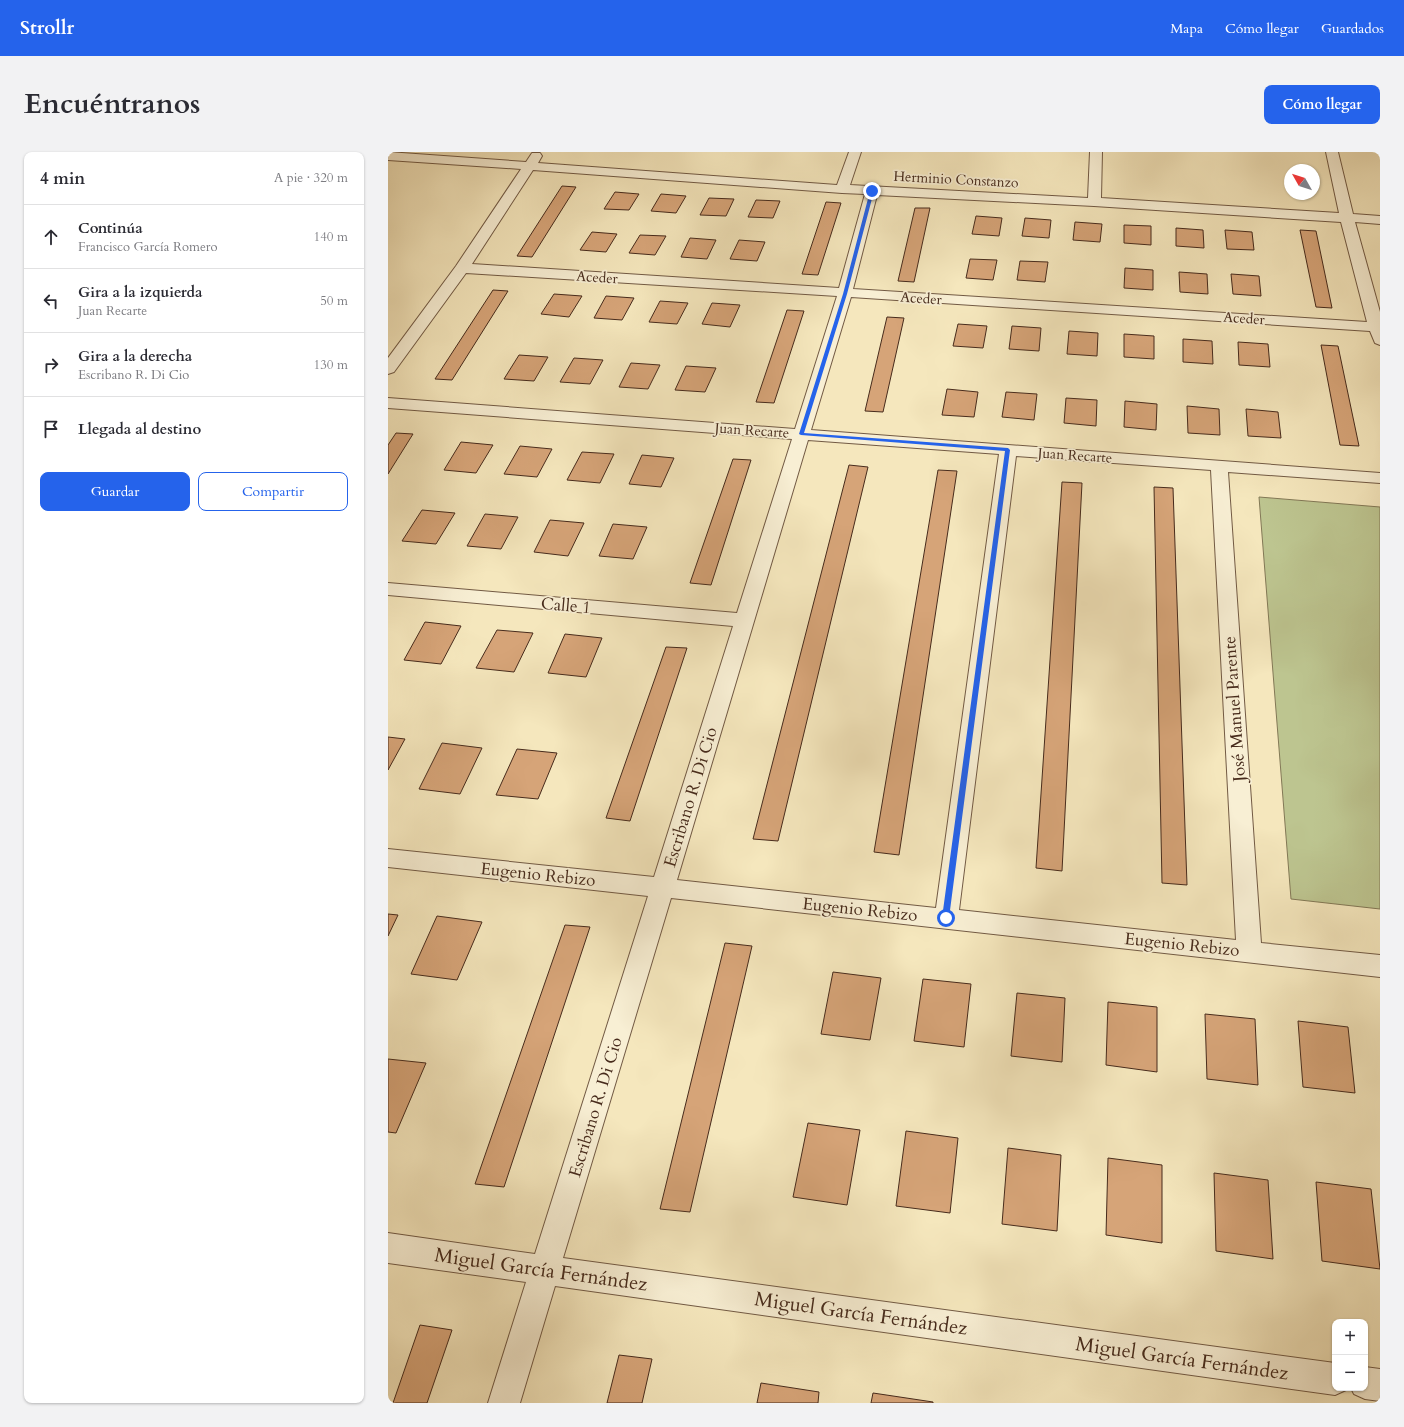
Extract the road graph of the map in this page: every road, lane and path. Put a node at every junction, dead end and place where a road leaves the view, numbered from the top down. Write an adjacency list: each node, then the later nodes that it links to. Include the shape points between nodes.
1 (539, 152): 6 (street)
2 (855, 152): 7 (street)
3 (1096, 152): 9 (street)
4 (1332, 152): 10 (street)
5 (388, 156): 6 (street, Herminio Constanzo)
6 (529, 166): 7 (street, Herminio Constanzo); 12 (street)
7 (842, 189): 8 (street, Herminio Constanzo)
8 (872, 191): 9 (street, Herminio Constanzo); 13 (street, Escribano R. Di Cio)
9 (1094, 202): 10 (street, Herminio Constanzo)
10 (1347, 218): 11 (street, Herminio Constanzo); 14 (street)
11 (1380, 220)
12 (462, 268): 13 (street, Aceder); 15 (street)
13 (845, 294): 14 (street, Aceder); 17 (street, Escribano R. Di Cio)
14 (1379, 331)
15 (388, 369)
16 (388, 403): 17 (street, Juan Recarte)
17 (801, 434): 18 (street, Juan Recarte); 22 (street, Escribano R. Di Cio)
18 (1008, 450): 19 (street, Juan Recarte); 25 (street)
19 (1219, 466): 20 (street, Juan Recarte); 26 (street, José Manuel Parente)
20 (1380, 478)
21 (388, 589): 22 (street, Calle 1)
22 (744, 620): 24 (street, Escribano R. Di Cio)
23 (388, 858): 24 (street, Eugenio Rebizo)
24 (662, 888): 25 (street, Eugenio Rebizo); 29 (street, Escribano R. Di Cio)
25 (946, 918): 26 (street, Eugenio Rebizo)
26 (1249, 951): 27 (street, Eugenio Rebizo)
27 (1380, 966)
28 (388, 1248): 29 (street, Miguel García Fernández)
29 (545, 1270): 30 (street, Miguel García Fernández); 33 (street, Escribano R. Di Cio)
30 (1332, 1379)
31 (1368, 1383): 32 (street)
32 (1380, 1385)
33 (504, 1403)

